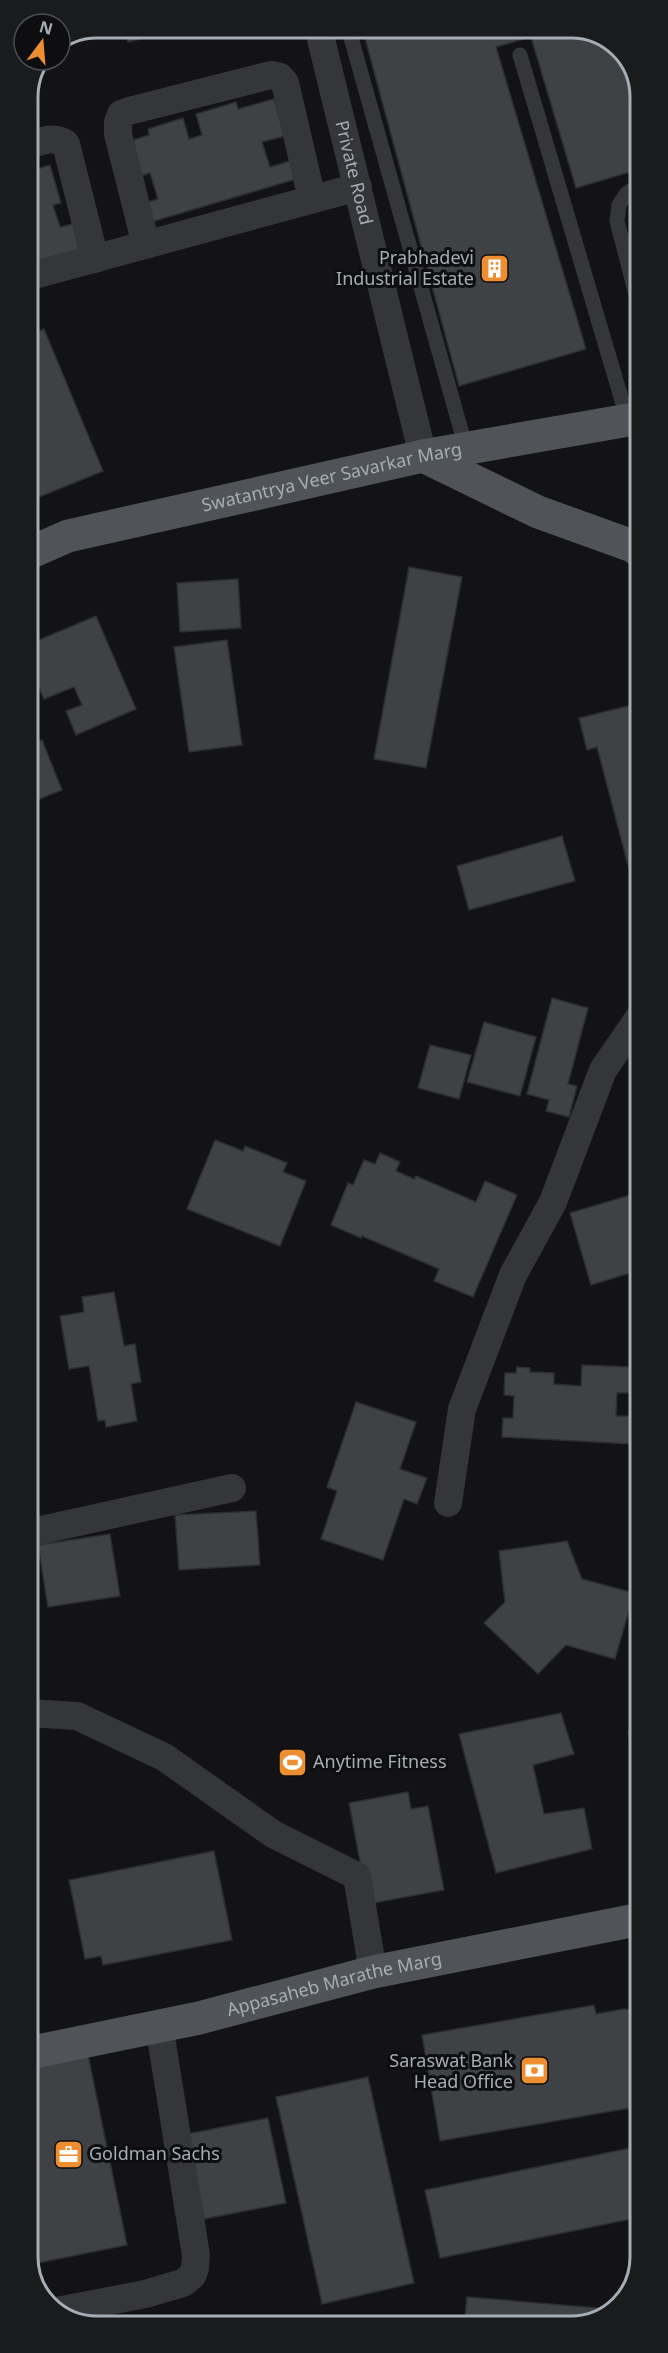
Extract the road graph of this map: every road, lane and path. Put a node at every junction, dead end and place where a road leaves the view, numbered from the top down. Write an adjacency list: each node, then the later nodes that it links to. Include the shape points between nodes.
1 (321, 38): 5 (street, Private Road)
2 (351, 38): 14 (lane)
3 (519, 55): 12 (lane)
4 (38, 142): 9 (street, via 52,139 66,144)
5 (357, 188): 7 (street); 15 (street, Private Road)
6 (630, 191): 10 (lane, via 619,205 617,221)
7 (312, 200): 8 (street); 8 (street, via 285,83 280,77 272,75 129,111 121,114 118,134)
8 (146, 245): 9 (street)
9 (95, 259): 11 (street)
10 (630, 271)
11 (38, 274)
12 (630, 406)
13 (630, 420): 14 (main road, Swatantrya Veer Savarkar Marg)
14 (466, 448): 15 (main road, Swatantrya Veer Savarkar Marg)
15 (423, 456): 16 (main road, via 538,512); 17 (main road, Swatantrya Veer Savarkar Marg, via 68,536)
16 (630, 545)
17 (38, 549)
18 (630, 1031): 20 (street, via 603,1070 553,1202 513,1275 462,1409)
19 (232, 1488): 21 (street)
20 (448, 1503)
21 (38, 1531)
22 (38, 1714): 24 (street, via 77,1716 164,1757 273,1834 357,1876)
23 (630, 1921): 24 (main road, Appasaheb Marathe Marg)
24 (373, 1972): 25 (main road, Appasaheb Marathe Marg)
25 (159, 2025): 26 (main road, Appasaheb Marathe Marg); 27 (street, via 195,2268 183,2283)
26 (38, 2051)
27 (70, 2309)

